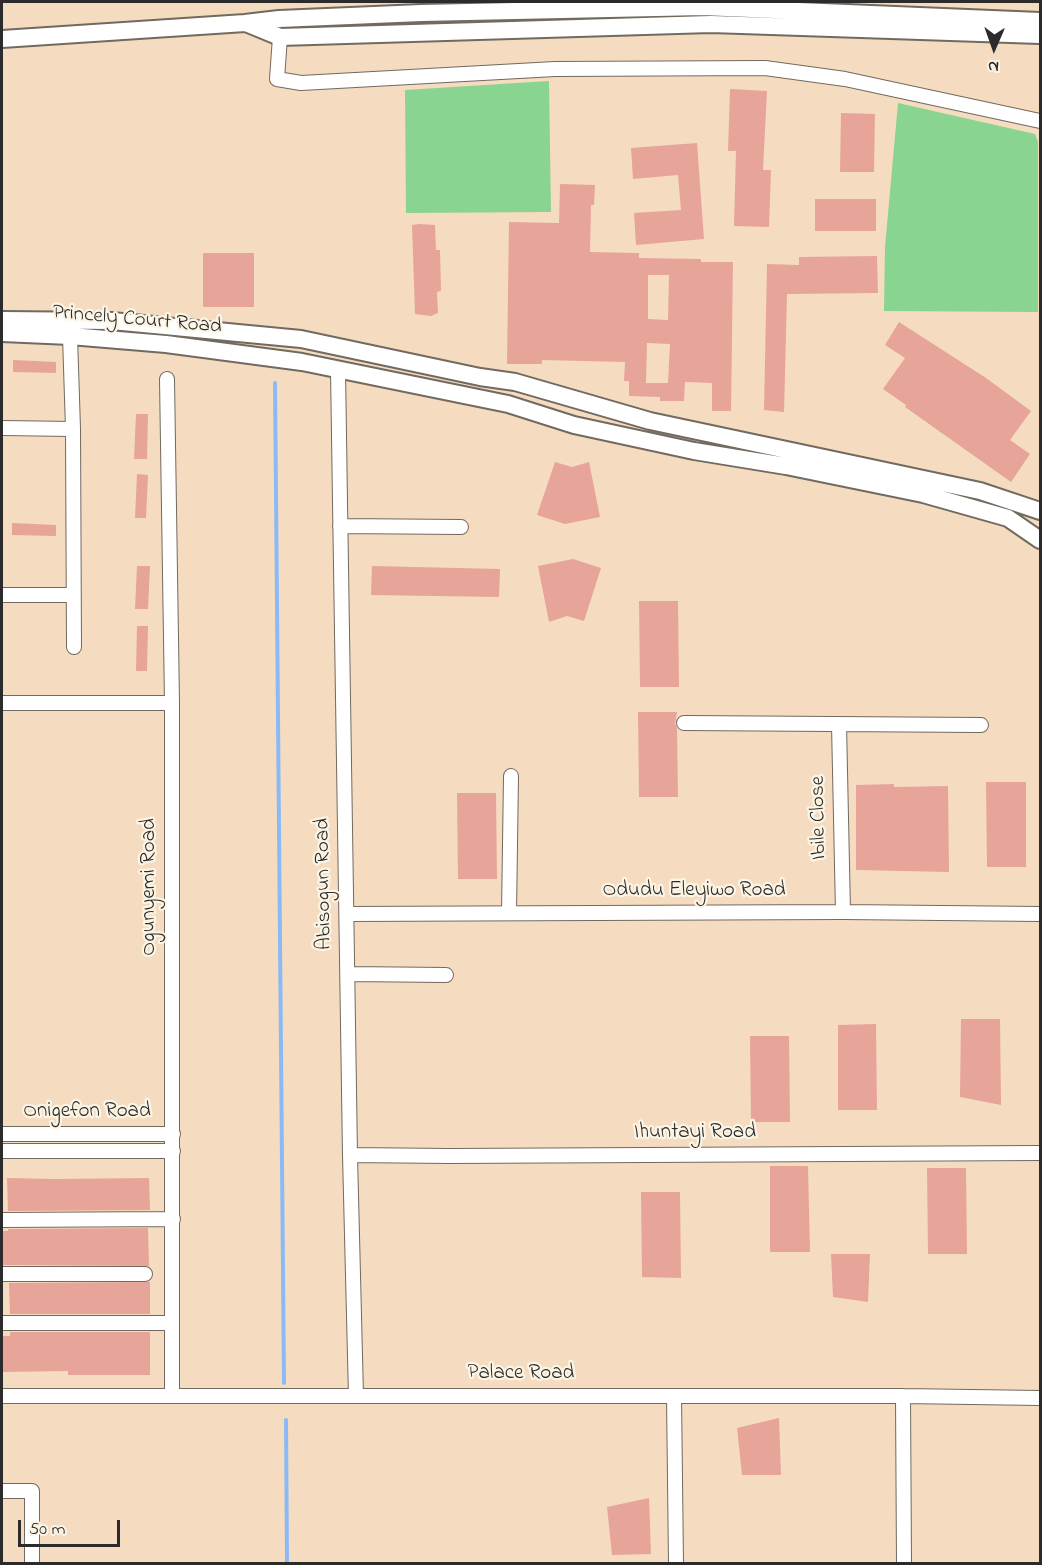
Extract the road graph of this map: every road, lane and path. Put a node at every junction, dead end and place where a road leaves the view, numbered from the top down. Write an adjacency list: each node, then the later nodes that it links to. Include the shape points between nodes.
1 (279, 19): 2 (street, via 711,7); 3 (street); 5 (street)
2 (1041, 21)
3 (245, 23): 5 (street); 6 (street)
4 (1041, 35): 5 (street, via 711,24)
5 (280, 37): 7 (street, via 277,79 310,84 555,69 765,68 845,78)
6 (2, 39)
7 (1041, 121)
8 (2, 320): 13 (street, via 112,321 301,339)
9 (2, 333): 10 (street, Princely Court Road)
10 (70, 336): 11 (street, Princely Court Road, via 166,344); 16 (street)
11 (338, 370): 14 (street, Princely Court Road); 18 (street, Abisogun Road)
12 (166, 379): 24 (street, Ogunyemi Road)
13 (515, 382): 14 (street); 17 (street, via 650,421 980,491)
14 (508, 404): 20 (street, Princely Court Road, via 574,425 923,494 1008,518)
15 (2, 428): 16 (street)
16 (73, 429): 22 (street)
17 (1041, 511)
18 (339, 526): 19 (street); 32 (street, Abisogun Road)
19 (461, 527)
20 (1041, 540)
21 (2, 596): 22 (street)
22 (72, 596): 23 (street)
23 (74, 647)
24 (172, 702): 25 (street); 37 (street, Ogunyemi Road)
25 (2, 703)
26 (684, 723): 27 (street)
27 (839, 724): 28 (street); 30 (street, Ibile Close)
28 (981, 725)
29 (511, 776): 31 (street)
30 (843, 912): 31 (street, Odudu Eleyiwo Road); 33 (street, Odudu Eleyiwo Road)
31 (509, 913): 32 (street, Odudu Eleyiwo Road)
32 (347, 914): 34 (street, Abisogun Road)
33 (1041, 914)
34 (348, 974): 35 (street); 41 (street, Abisogun Road)
35 (446, 975)
36 (2, 1134): 37 (street, Onigefon Road)
37 (173, 1134): 39 (street, Ogunyemi Road)
38 (2, 1151): 39 (street, Onigefon Road)
39 (172, 1151): 42 (street, Ogunyemi Road)
40 (1041, 1153): 41 (street, Ihuntayi Road)
41 (350, 1155): 50 (street, Abisogun Road)
42 (173, 1219): 43 (street); 47 (street, Ogunyemi Road)
43 (2, 1220)
44 (2, 1274): 45 (street)
45 (145, 1274)
46 (2, 1323): 47 (street)
47 (172, 1323): 49 (street, Ogunyemi Road)
48 (2, 1396): 49 (street, Palace Road)
49 (172, 1396): 50 (street, Palace Road)
50 (356, 1396): 51 (street, Palace Road)
51 (674, 1396): 52 (street, Palace Road); 56 (street)
52 (903, 1396): 53 (street, Palace Road); 57 (street)
53 (1041, 1398)
54 (2, 1491): 55 (street, via 32,1491)
55 (32, 1563)
56 (676, 1563)
57 (904, 1563)

